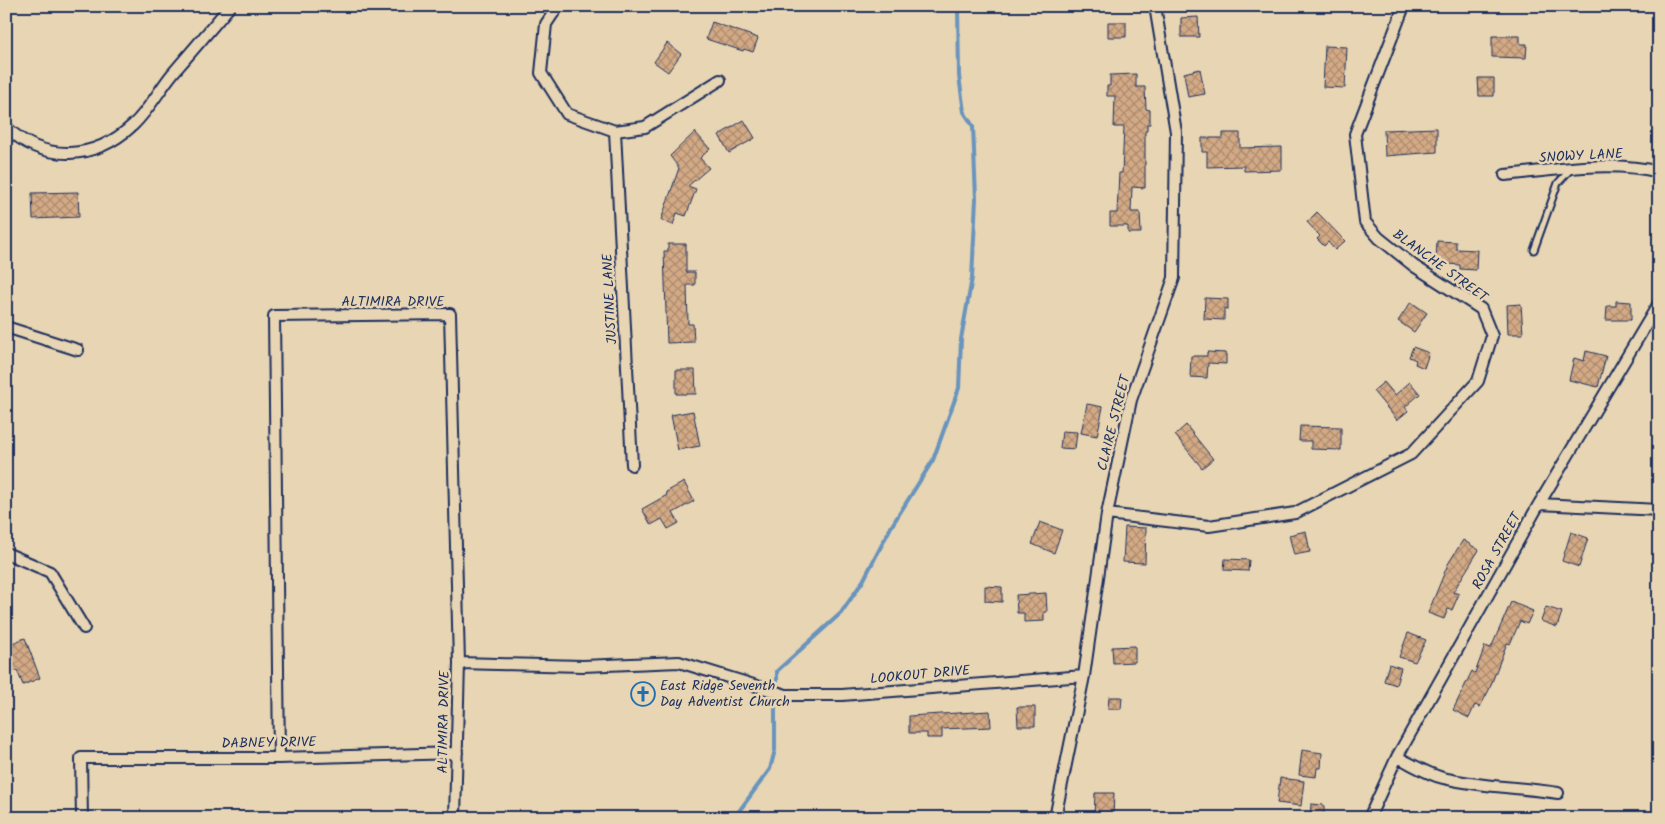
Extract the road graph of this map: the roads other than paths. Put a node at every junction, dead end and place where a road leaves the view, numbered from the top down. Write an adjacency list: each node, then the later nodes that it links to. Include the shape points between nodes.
1 (230, 6): 6 (street, via 133,125 101,148 72,153 43,150 17,137)
2 (558, 6): 7 (street, via 546,24 541,73 567,114)
3 (1156, 6): 18 (street, CLAIRE STREET, via 1176,132 1174,278 1131,400)
4 (1404, 6): 18 (street, BLANCHE STREET, via 1355,134 1365,222 1379,238 1414,266 1482,309 1492,336 1478,381 1411,454 1295,513 1209,526)
5 (720, 80): 7 (street, via 646,127)
6 (6, 127)
7 (615, 131): 15 (street, JUSTINE LANE)
8 (1572, 169): 9 (street, SNOWY LANE, via 1640,167); 10 (street, SNOWY LANE); 11 (lane, via 1558,183)
9 (1659, 172)
10 (1505, 175)
11 (1534, 250)
12 (1659, 303): 16 (street, ROSA STREET)
13 (6, 328): 14 (street)
14 (78, 350)
15 (632, 465)
16 (1539, 504): 17 (street); 24 (street, ROSA STREET)
17 (1659, 510)
18 (1107, 514): 22 (street, CLAIRE STREET)
19 (6, 553): 20 (street, via 50,572)
20 (84, 628)
21 (459, 663): 22 (street, LOOKOUT DRIVE, via 584,666 679,662 786,695 842,695); 23 (street, ALTIMIRA DRIVE); 25 (street, ALTIMIRA DRIVE, via 450,314 274,316)
22 (1084, 676): 29 (street, CLAIRE STREET)
23 (457, 753): 25 (street, DABNEY DRIVE); 28 (street, ALTIMIRA DRIVE)
24 (1397, 757): 26 (street, via 1441,778); 30 (street, ROSA STREET)
25 (279, 758): 27 (street, DABNEY DRIVE, via 81,758)
26 (1558, 793)
27 (82, 818)
28 (455, 818)
29 (1055, 818)
30 (1368, 818)

